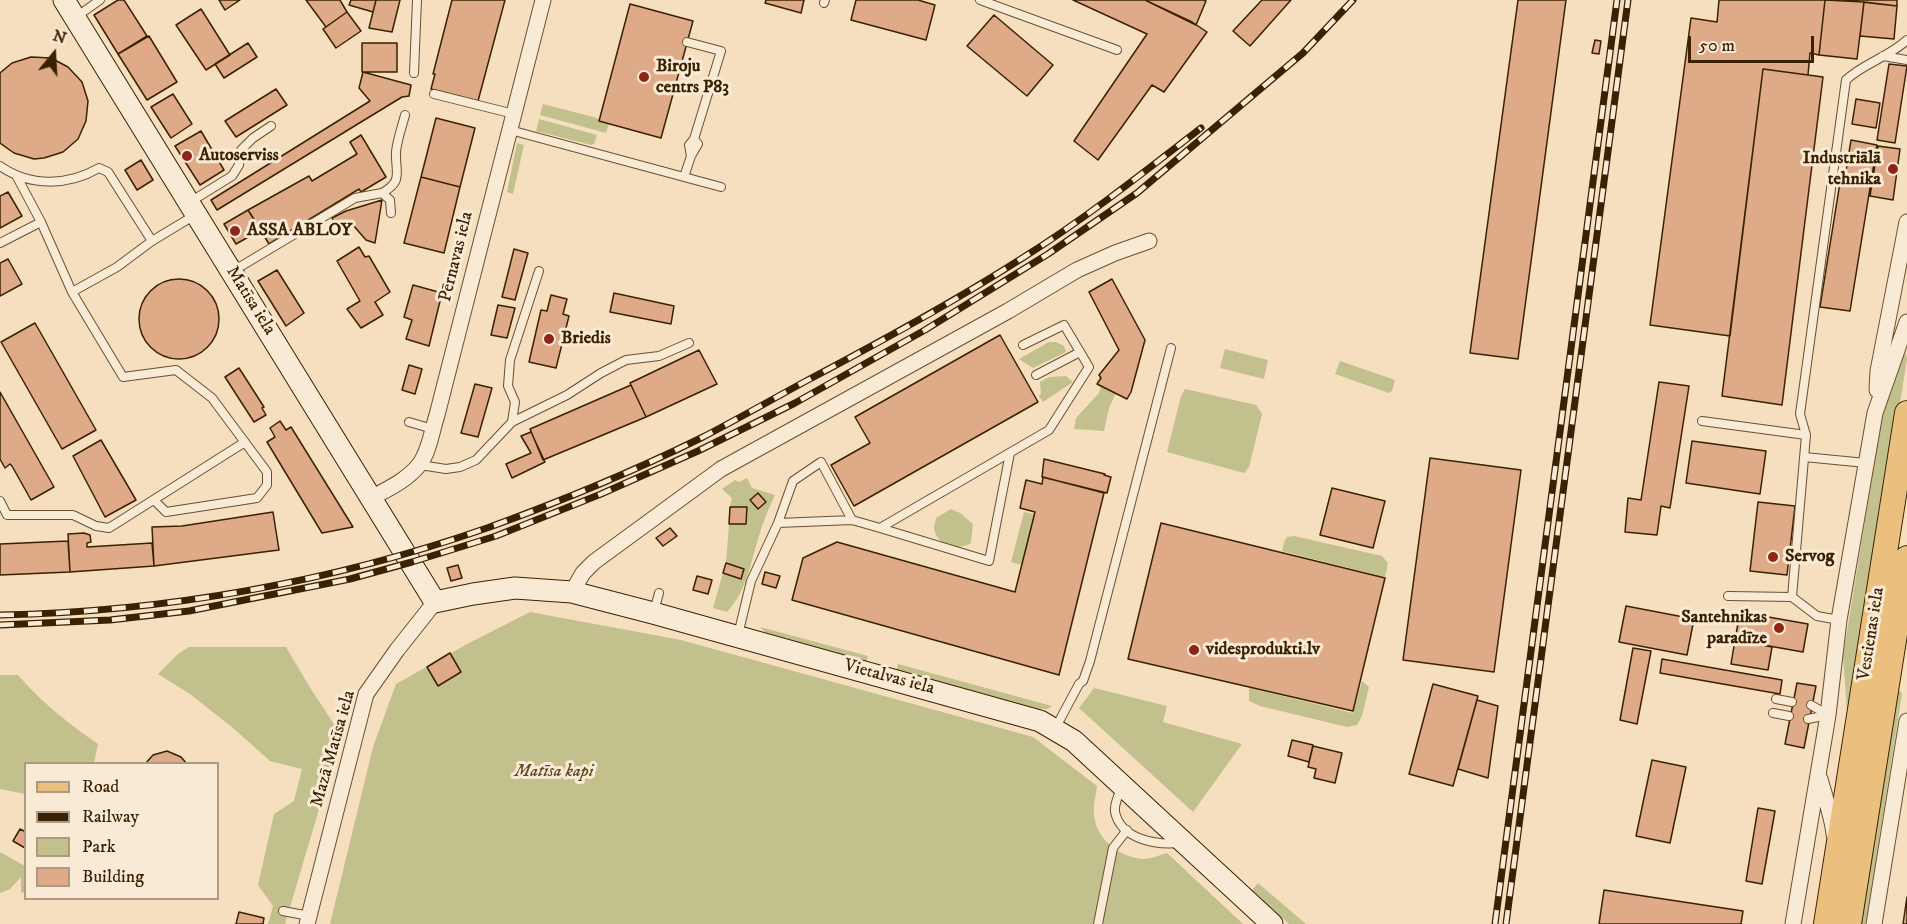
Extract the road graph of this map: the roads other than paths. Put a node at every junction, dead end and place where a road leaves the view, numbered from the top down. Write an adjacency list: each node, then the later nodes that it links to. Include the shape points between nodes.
1 (100, 0): 5 (lane)
2 (417, 0): 11 (lane)
3 (543, 0): 13 (street, Pērnavas iela)
4 (980, 0): 8 (lane)
5 (69, 9): 22 (street, Matīsa iela)
6 (1907, 40): 9 (lane)
7 (687, 42): 19 (lane, via 721,51 689,145 691,156)
8 (1117, 50)
9 (1883, 56): 10 (lane); 44 (lane, via 1846,80 1800,414)
10 (1907, 60)
11 (414, 73)
12 (434, 94): 13 (lane)
13 (514, 114): 16 (street, Pērnavas iela)
14 (405, 115): 21 (lane, via 396,151 398,177 392,188)
15 (271, 126): 22 (lane, via 241,150 239,165 232,176)
16 (510, 130): 19 (lane); 43 (street, Pērnavas iela)
17 (0, 166): 18 (lane)
18 (16, 175): 24 (lane); 26 (lane, via 49,183 82,177 99,168 108,172)
19 (684, 177): 20 (lane)
20 (721, 187)
21 (382, 193): 23 (lane, via 390,200); 30 (lane, via 355,198)
22 (192, 208): 26 (lane); 30 (street, Matīsa iela)
23 (391, 213)
24 (41, 222): 28 (lane); 31 (lane)
25 (1907, 222): 38 (street, Vestienas iela, via 1878,371)
26 (152, 241): 31 (lane, via 117,267)
27 (1149, 241): 58 (street, via 1077,270 721,469 594,562)
28 (0, 243)
29 (539, 271): 42 (lane, via 510,360 508,386 515,402)
30 (232, 272): 50 (street, Matīsa iela)
31 (72, 292): 45 (lane, via 123,377 176,370 212,398)
32 (1907, 322): 38 (street, Vestienas iela)
33 (689, 343): 42 (lane, via 659,356 626,360)
34 (1023, 345): 36 (lane, via 1064,325)
35 (1171, 348): 72 (lane, via 1090,661)
36 (1080, 352): 37 (lane); 46 (lane, via 1089,367 1049,430)
37 (1036, 375)
38 (1875, 413): 48 (street, Vestienas iela)
39 (1907, 413): 77 (main road, Vestienas iela)
40 (1702, 421): 44 (lane)
41 (409, 422): 43 (lane)
42 (512, 422): 49 (lane, via 476,460 446,469)
43 (433, 429): 49 (street, Pērnavas iela)
44 (1806, 435): 47 (lane)
45 (245, 442): 52 (lane); 52 (lane, via 267,472 267,485 257,498 166,512)
46 (1010, 453): 56 (lane); 56 (lane, via 989,561)
47 (1804, 457): 48 (lane); 60 (lane)
48 (1866, 463): 62 (street, Vestienas iela)
49 (420, 465): 50 (street)
50 (371, 498): 61 (street, Matīsa iela)
51 (0, 501): 53 (lane)
52 (155, 501): 53 (lane, via 109,528 73,515)
53 (3, 516)
54 (852, 520): 55 (lane); 55 (lane, via 821,462 793,481); 56 (lane)
55 (778, 523): 63 (lane, via 751,581)
56 (880, 528)
57 (1907, 558): 84 (main road, Vestienas iela)
58 (572, 592): 61 (street, Vietalvas iela, via 515,588); 63 (street, Vietalvas iela, via 656,603)
59 (1728, 596): 60 (lane)
60 (1792, 597): 62 (lane, via 1817,616)
61 (435, 602): 79 (street, Mazā Matīsa iela, via 366,694)
62 (1839, 620): 68 (street, Vestienas iela)
63 (737, 636): 72 (street, Vietalvas iela, via 1010,711)
64 (1776, 699): 65 (lane)
65 (1792, 702)
66 (1811, 705): 68 (lane)
67 (1773, 713): 69 (lane)
68 (1828, 715): 70 (lane); 73 (street, Vestienas iela)
69 (1790, 716)
70 (1808, 719)
71 (1907, 721): 85 (street)
72 (1055, 729): 74 (street, Vietalvas iela)
73 (1819, 773): 77 (street, Vestienas iela, via 1833,820); 82 (street, Vestienas iela)
74 (1123, 785): 75 (lane, via 1115,813); 76 (street, Vietalvas iela)
75 (1128, 830): 76 (lane, via 1154,843); 80 (lane, via 1113,848)
76 (1185, 842): 81 (street, Vietalvas iela)
77 (1837, 855): 83 (main road, Vestienas iela)
78 (283, 911): 79 (lane)
79 (308, 920)
80 (1098, 924)
81 (1272, 924)
82 (1793, 924)
83 (1826, 924)
84 (1849, 924)
85 (1874, 924)

